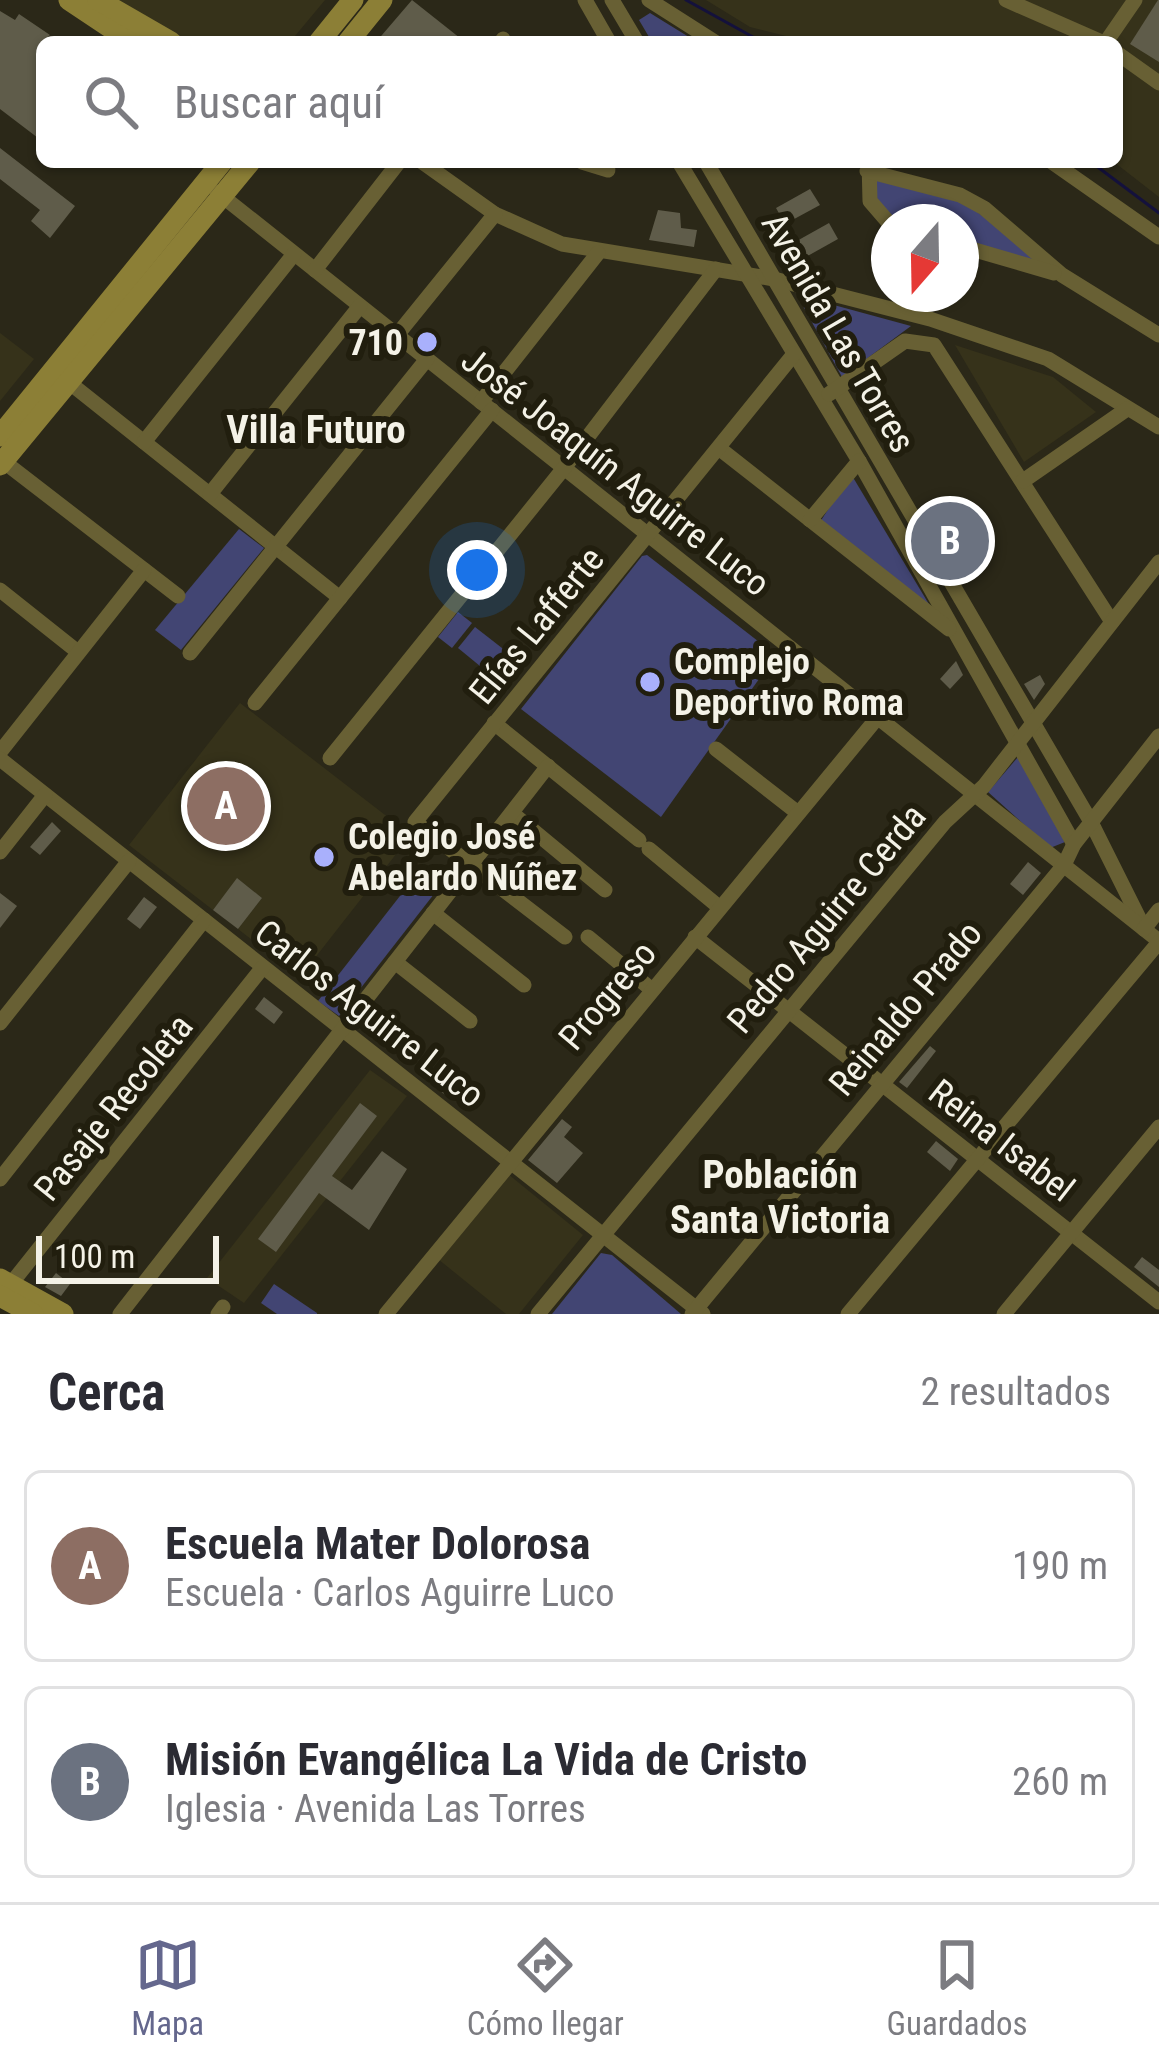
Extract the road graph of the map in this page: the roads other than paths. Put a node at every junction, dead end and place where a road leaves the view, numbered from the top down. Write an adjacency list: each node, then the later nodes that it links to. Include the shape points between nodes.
1 (69, 0): 10 (main road)
2 (98, 0): 11 (main road)
3 (353, 0): 12 (main road)
4 (382, 0): 13 (main road)
5 (586, 0): 6 (street); 14 (street)
6 (614, 0): 15 (street)
7 (649, 0): 16 (street)
8 (1006, 0): 17 (street)
9 (1135, 0): 18 (street)
10 (123, 36)
11 (161, 36)
12 (324, 36)
13 (353, 36)
14 (606, 36)
15 (634, 36)
16 (706, 36)
17 (1090, 36)
18 (1108, 36)
19 (1123, 57): 20 (street)
20 (1159, 83)
21 (220, 168): 32 (main road)
22 (242, 168): 32 (main road)
23 (395, 168): 42 (street)
24 (430, 168): 35 (street)
25 (602, 168): 31 (street)
26 (682, 168): 36 (street, Avenida Las Torres)
27 (709, 168): 33 (street, Avenida Las Torres)
28 (868, 168): 34 (street)
29 (874, 168): 44 (street, via 960,195)
30 (1060, 168): 37 (street)
31 (608, 170)
32 (213, 190): 39 (street, José Joaquín Aguirre Luco); 51 (main road)
33 (730, 204): 36 (street, Avenida Las Torres); 45 (street, Avenida Las Torres)
34 (873, 204)
35 (495, 214): 40 (street); 47 (street)
36 (710, 216): 43 (street, Avenida Las Torres)
37 (1159, 238)
38 (979, 251): 44 (street)
39 (294, 254): 42 (street, José Joaquín Aguirre Luco); 58 (street)
40 (598, 254): 41 (street); 54 (street)
41 (716, 268): 43 (street); 62 (street)
42 (315, 270): 46 (street, José Joaquín Aguirre Luco)
43 (745, 274): 45 (street); 49 (street, Avenida Las Torres)
44 (1063, 275): 48 (street)
45 (774, 279): 52 (street, Avenida Las Torres); 55 (street, via 1048,358)
46 (360, 306): 47 (street, José Joaquín Aguirre Luco); 64 (street)
47 (397, 335): 50 (street, José Joaquín Aguirre Luco)
48 (1159, 335)
49 (794, 354): 53 (street, Avenida Las Torres); 59 (street, Elías Lafferte)
50 (427, 359): 54 (street, José Joaquín Aguirre Luco); 67 (street)
51 (61, 375): 57 (main road); 58 (street); 61 (main road)
52 (837, 389): 53 (street); 63 (street, via 905,341 925,341 941,352); 80 (street, Avenida Las Torres)
53 (821, 399): 60 (street, Avenida Las Torres)
54 (486, 406): 62 (street, José Joaquín Aguirre Luco); 72 (street)
55 (1126, 409): 56 (street); 63 (street)
56 (1159, 427)
57 (0, 436)
58 (143, 442): 64 (street)
59 (720, 449): 65 (street); 66 (street, Elías Lafferte)
60 (859, 461): 65 (street); 74 (street, Avenida Las Torres)
61 (2, 463): 69 (street)
62 (565, 468): 66 (street, José Joaquín Aguirre Luco); 85 (street)
63 (1023, 481): 73 (street)
64 (210, 494): 67 (street)
65 (810, 520): 74 (street)
66 (650, 536): 78 (street, José Joaquín Aguirre Luco); 79 (street, Elías Lafferte)
67 (275, 547): 72 (street); 76 (street)
68 (1159, 562): 73 (street, Pedro Aguirre Cerda)
69 (144, 570): 71 (street); 75 (street)
70 (0, 590): 75 (street)
71 (178, 596)
72 (340, 598): 77 (street)
73 (1112, 622): 80 (street, Pedro Aguirre Cerda)
74 (956, 634): 82 (street, Avenida Las Torres)
75 (79, 652): 84 (street)
76 (190, 653)
77 (255, 704)
78 (878, 717): 87 (street, José Joaquín Aguirre Luco); 90 (street, Progreso)
79 (494, 723): 86 (street); 95 (street, Elías Lafferte, via 415,822)
80 (1034, 723): 82 (street, Pedro Aguirre Cerda); 91 (street, Avenida Las Torres)
81 (1159, 736): 91 (street, Reinaldo Prado)
82 (1017, 744): 87 (street, Pedro Aguirre Cerda); 92 (street, Avenida Las Torres)
83 (716, 749): 90 (street)
84 (0, 756): 88 (street, Carlos Aguirre Luco)
85 (330, 758)
86 (548, 766): 89 (street); 98 (street)
87 (974, 793): 96 (street, José Joaquín Aguirre Luco); 111 (street, Pedro Aguirre Cerda)
88 (45, 795): 93 (street); 94 (street, Carlos Aguirre Luco)
89 (512, 813): 95 (street); 97 (street)
90 (798, 813): 98 (street, Progreso)
91 (1091, 822): 92 (street, Reinaldo Prado); 102 (street, Avenida Las Torres)
92 (1074, 844): 96 (street, Reinaldo Prado)
93 (0, 852)
94 (129, 861): 101 (street, Carlos Aguirre Luco); 113 (street)
95 (472, 864): 100 (street); 103 (street)
96 (1064, 865): 102 (street, José Joaquín Aguirre Luco); 115 (street, Reinaldo Prado)
97 (605, 890)
98 (719, 908): 104 (street, Progreso)
99 (1159, 910): 102 (street)
100 (433, 913): 107 (street); 109 (street)
101 (204, 920): 108 (street, Carlos Aguirre Luco); 119 (street)
102 (1144, 928): 106 (street, José Joaquín Aguirre Luco)
103 (565, 937)
104 (694, 937): 110 (street, Progreso); 111 (street, Reina Isabel)
105 (588, 938): 110 (street)
106 (1159, 942): 118 (street)
107 (395, 962): 112 (street); 114 (street)
108 (263, 967): 114 (street, Carlos Aguirre Luco); 122 (street, Pasaje Recoleta)
109 (524, 985)
110 (651, 988): 117 (street, Progreso)
111 (787, 1010): 115 (street, Reina Isabel); 121 (street, Pedro Aguirre Cerda)
112 (470, 1021)
113 (0, 1023)
114 (342, 1029): 117 (street, Carlos Aguirre Luco); 127 (street)
115 (881, 1083): 118 (street, Reina Isabel); 124 (street, Reinaldo Prado)
116 (1159, 1127): 120 (street)
117 (508, 1160): 121 (street, Carlos Aguirre Luco); 128 (street, Progreso)
118 (977, 1160): 120 (street, Reina Isabel); 130 (street)
119 (0, 1179)
120 (1072, 1233): 123 (street, Reina Isabel); 131 (street)
121 (603, 1235): 124 (street, Carlos Aguirre Luco); 129 (street, Pedro Aguirre Cerda)
122 (3, 1286): 125 (main road); 126 (main road)
123 (1159, 1302)
124 (697, 1312)
125 (33, 1314)
126 (63, 1314)
127 (120, 1314)
128 (386, 1314)
129 (538, 1314)
130 (848, 1314)
131 (1004, 1314)

